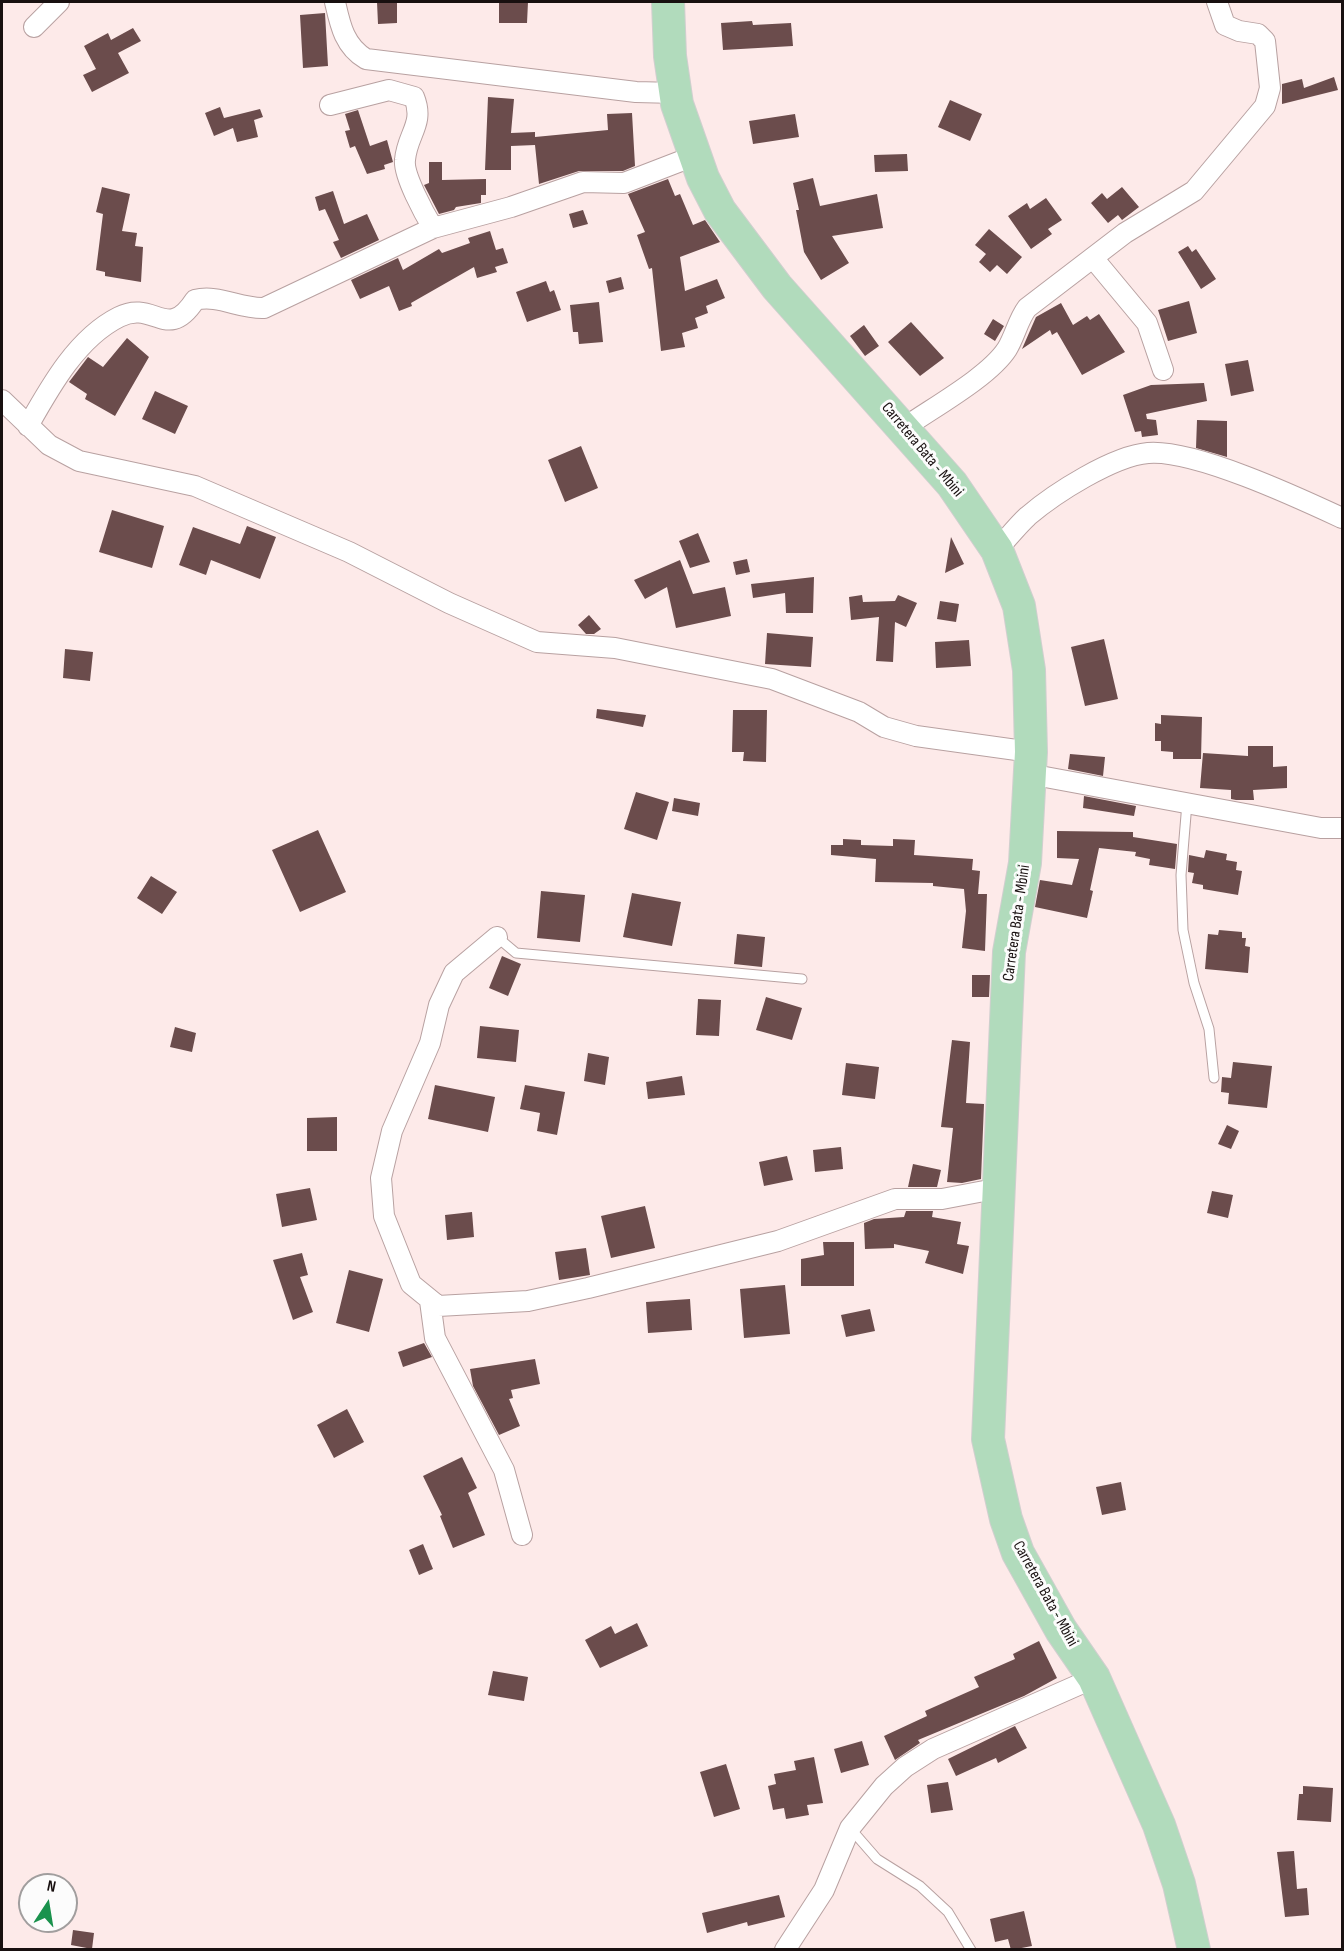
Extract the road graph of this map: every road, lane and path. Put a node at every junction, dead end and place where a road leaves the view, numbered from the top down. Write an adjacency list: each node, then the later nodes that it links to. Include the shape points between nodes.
1 (59, 2): 5 (street)
2 (334, 2): 6 (street, via 343,35 366,59 636,92)
3 (668, 2): 6 (main road, Carretera Bata - Mbini)
4 (1217, 2): 10 (street, via 1226,25 1258,34 1265,41 1270,88 1265,106 1194,191 1125,233)
5 (33, 27)
6 (675, 93): 8 (main road, Carretera Bata - Mbini)
7 (330, 105): 9 (street, via 389,90 414,97 420,112 404,161)
8 (694, 156): 9 (street, via 624,183 583,182); 14 (main road, Carretera Bata - Mbini, via 720,211 777,287)
9 (434, 228): 13 (street, via 264,308 237,306 208,297 195,300 185,315 171,321 131,311 116,318 89,340 54,381)
10 (1093, 258): 11 (street, via 1147,323); 14 (street, via 1027,308 1007,349 994,365)
11 (1162, 370)
12 (2, 400): 13 (street)
13 (28, 426): 17 (street, via 50,445 79,461 206,490 349,552 537,642 615,648 772,679 859,712 884,727)
14 (904, 428): 16 (main road, Carretera Bata - Mbini, via 952,483)
15 (1342, 518): 16 (street, via 1262,482 1186,458 1149,453 1104,466 1028,516)
16 (997, 550): 17 (main road, Carretera Bata - Mbini, via 1019,606 1025,635 1031,708)
17 (1030, 763): 18 (street); 23 (main road, Carretera Bata - Mbini, via 1025,863 1010,952)
18 (1187, 803): 19 (street, via 1322,828); 22 (lane, via 1181,875 1183,930 1209,1029)
19 (1342, 828)
20 (497, 937): 21 (lane, via 516,953); 24 (street, via 454,974 438,1005 426,1053 392,1131 381,1178 384,1216 399,1255 411,1284)
21 (802, 978)
22 (1214, 1078)
23 (1000, 1188): 24 (street, via 942,1199 895,1199 778,1241 538,1299 446,1306); 26 (main road, Carretera Bata - Mbini, via 988,1439 1006,1519 1018,1552 1061,1630)
24 (429, 1301): 25 (street, via 435,1338 504,1470)
25 (522, 1535)
26 (1094, 1678): 27 (street, via 933,1749 884,1786); 30 (main road, Carretera Bata - Mbini, via 1159,1825 1179,1884)
27 (850, 1828): 28 (street, via 824,1890); 29 (lane, via 877,1859 920,1886 948,1912)
28 (785, 1950)
29 (971, 1950)
30 (1194, 1950)

